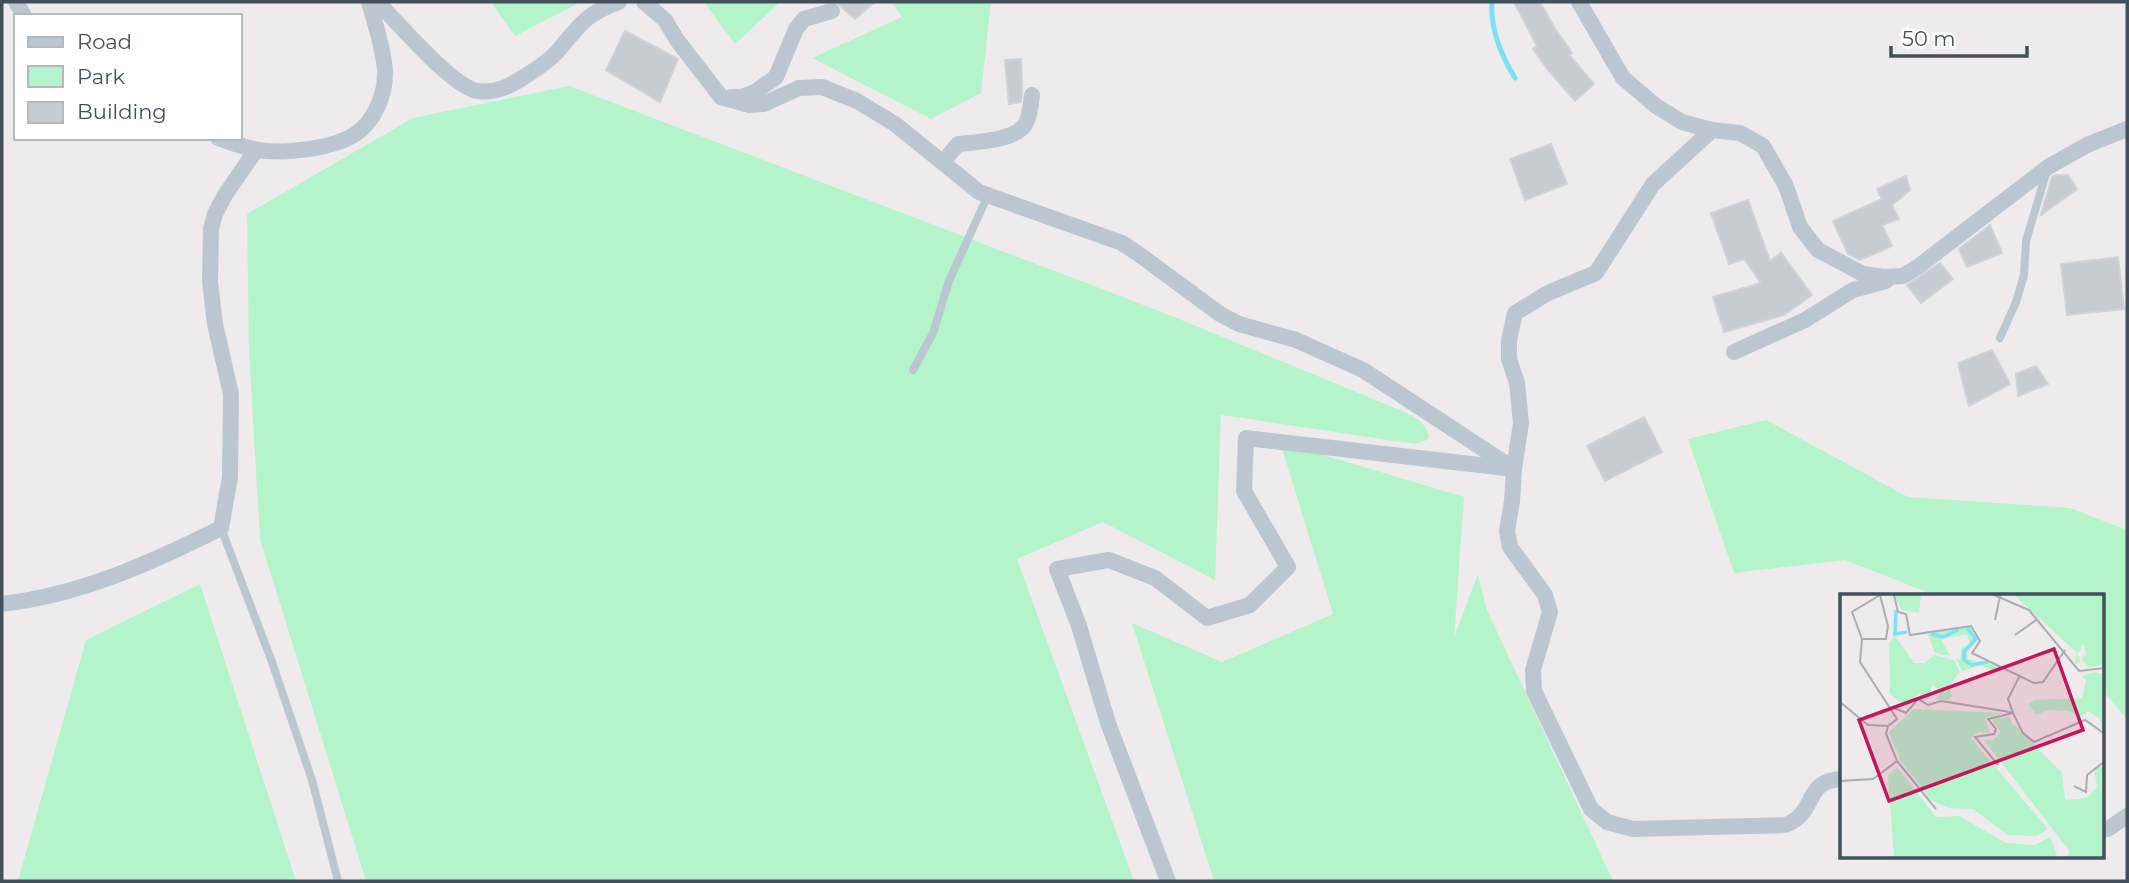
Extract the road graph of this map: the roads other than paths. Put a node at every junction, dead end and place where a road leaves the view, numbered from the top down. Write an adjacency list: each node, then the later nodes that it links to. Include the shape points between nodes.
1 (369, 2): 12 (street, via 385,70 380,100 367,124 348,138 312,148)
2 (377, 2): 3 (street, via 464,87 478,91 497,91 515,83 556,53 590,15)
3 (619, 2)
4 (644, 2): 8 (street, via 664,20)
5 (1578, 2): 10 (street, via 1623,78 1682,122)
6 (832, 11): 8 (street, via 804,19 776,77 755,92)
7 (1032, 95): 13 (street, via 1026,125 1017,132 958,144)
8 (721, 97): 13 (street, via 764,104 799,88 822,87 895,124)
9 (2127, 129): 14 (street)
10 (1712, 131): 16 (street, via 1740,133 1763,146 1786,186 1800,227 1818,250 1863,274); 20 (street, via 1653,184 1596,272 1515,313 1509,359 1521,423)
11 (224, 140): 12 (street)
12 (256, 150): 21 (street, via 225,195 211,229 210,282 232,419 230,477)
13 (943, 162): 15 (street)
14 (2048, 167): 16 (street); 17 (lane, via 2026,241 2024,275)
15 (988, 195): 19 (lane, via 949,281 933,333); 20 (street, via 1122,243 1220,314 1363,370)
16 (1903, 276): 18 (street, via 1853,290 1805,320)
17 (2000, 338)
18 (1734, 352)
19 (913, 370)
20 (1514, 469): 23 (street, via 1507,531 1510,547 1545,595 1550,612 1533,670 1534,691 1591,809 1607,822 1633,828 1785,825 1804,813 1824,782); 27 (street, via 1246,439 1244,491 1288,566 1250,605 1207,618 1156,578 1109,560 1057,569 1108,723)
21 (221, 528): 22 (street, via 124,574); 26 (lane, via 312,780)
22 (2, 604)
23 (1840, 779)
24 (2127, 816): 25 (street)
25 (2104, 828)
26 (338, 881)
27 (1168, 881)

